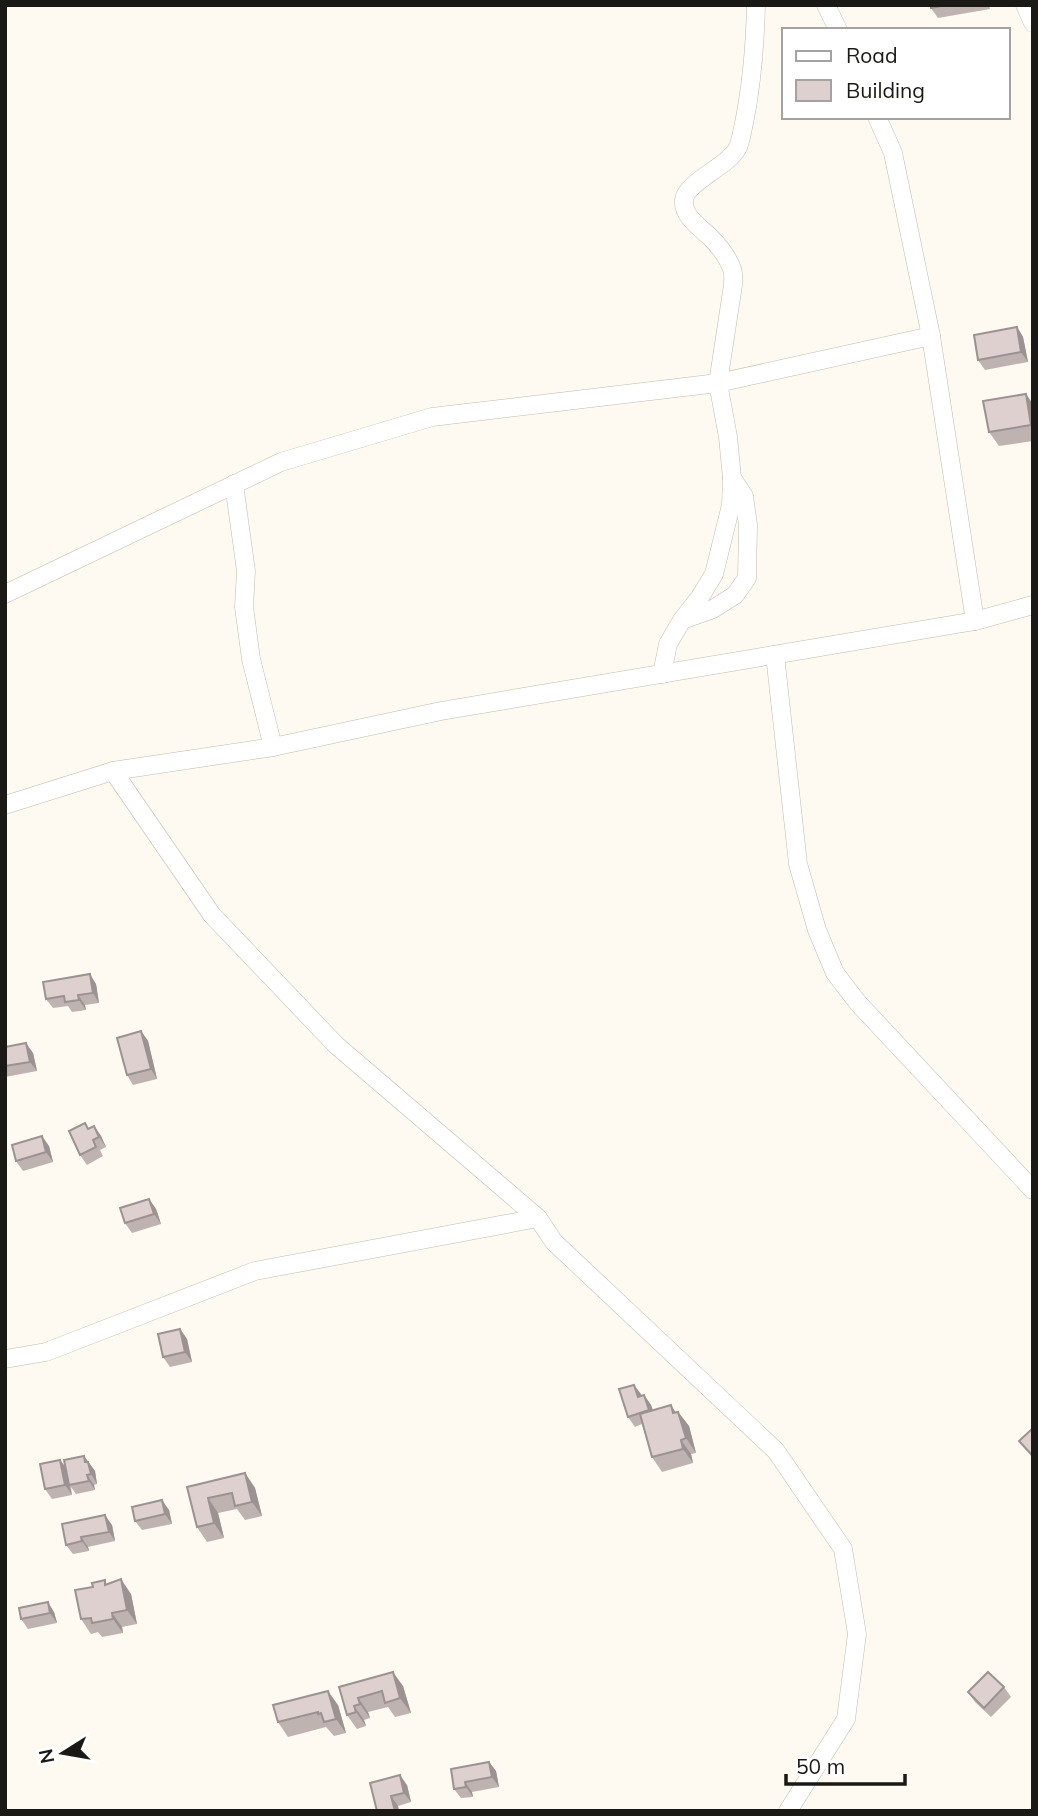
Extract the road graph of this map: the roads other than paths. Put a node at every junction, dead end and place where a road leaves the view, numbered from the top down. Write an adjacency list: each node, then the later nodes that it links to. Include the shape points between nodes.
1 (756, 5): 8 (street, via 748,104 737,149 694,184 684,201 693,221 733,270)
2 (827, 5): 5 (street)
3 (1025, 5): 4 (street)
4 (1033, 23)
5 (837, 28)
6 (878, 119): 7 (street, via 893,153)
7 (931, 336): 8 (street); 14 (street)
8 (718, 383): 9 (street); 10 (street, via 432,416 281,461)
9 (732, 478): 13 (street, via 731,505 715,575); 13 (street, via 744,496 747,578 735,595)
10 (234, 484): 11 (street); 17 (street, via 246,571 244,607 251,659)
11 (5, 594)
12 (1033, 605): 14 (street)
13 (682, 620): 16 (street, via 668,644)
14 (975, 621): 15 (street)
15 (775, 655): 16 (street); 20 (street, via 798,864 835,973)
16 (662, 674): 17 (street, via 441,711)
17 (273, 747): 18 (street)
18 (113, 771): 19 (street); 21 (street, via 212,915 336,1045)
19 (5, 806)
20 (1033, 1190)
21 (538, 1217): 22 (street, via 256,1271 46,1352); 23 (street, via 554,1241 776,1451 843,1549 857,1634 846,1719)
22 (5, 1359)
23 (788, 1811)

